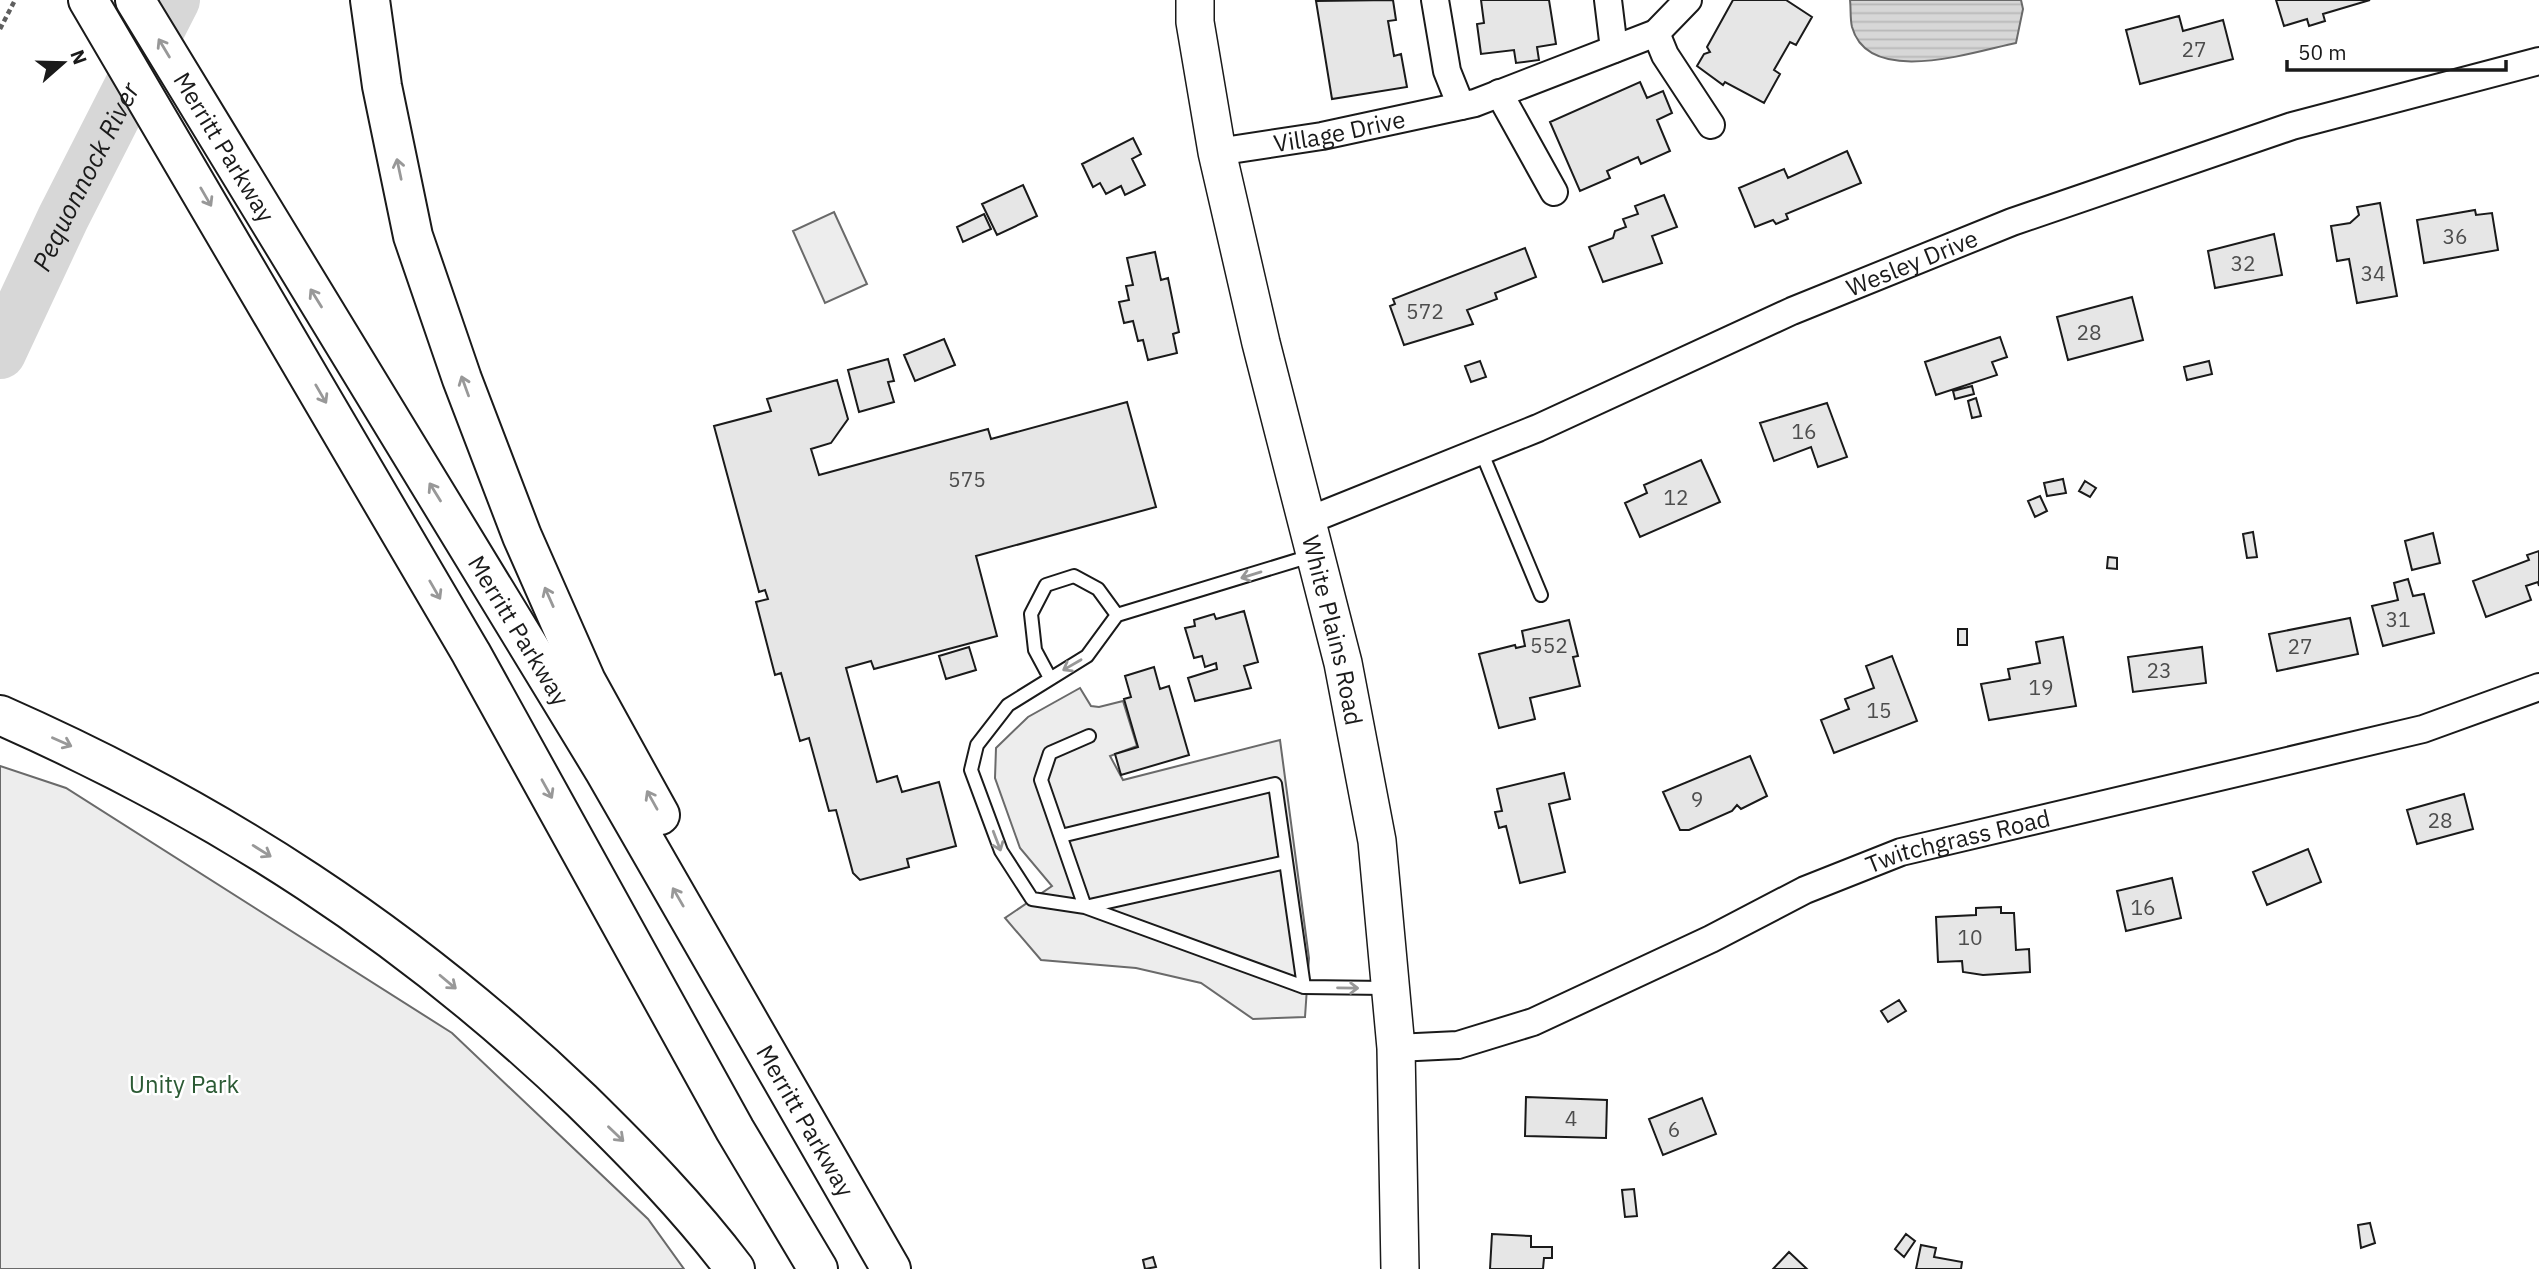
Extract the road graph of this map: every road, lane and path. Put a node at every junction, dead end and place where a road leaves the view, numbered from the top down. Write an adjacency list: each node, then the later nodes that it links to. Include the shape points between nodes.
1 (15, 0): 9 (path)
2 (88, 0): 34 (highway, Merritt Parkway, one-way to 34, via 471,653 735,1129)
3 (135, 0): 32 (highway, Merritt Parkway, one-way to 3, via 597,758)
4 (370, 0): 32 (highway, one-way to 4, via 755,985 586,681 494,466 413,236 382,86)
5 (1195, 0): 16 (main road, White Plains Road)
6 (1435, 0): 14 (street, via 1447,71)
7 (1608, 0): 11 (street)
8 (1688, 0): 10 (street, Village Drive)
9 (0, 29)
10 (1656, 33): 11 (street, Village Drive); 15 (street, via 1665,55)
11 (1614, 49): 13 (street, Village Drive)
12 (2539, 61): 18 (street, Wesley Drive, via 2292,126 2012,222 1791,311)
13 (1499, 93): 14 (street, Village Drive); 17 (street)
14 (1461, 106): 16 (street, Village Drive, via 1322,136)
15 (1711, 125)
16 (1217, 152): 19 (main road, White Plains Road)
17 (1554, 192)
18 (1481, 451): 19 (street, Wesley Drive); 20 (lane)
19 (1311, 538): 21 (lane, one-way to 21); 30 (main road, White Plains Road, via 1362,750 1377,841)
20 (1541, 595)
21 (1117, 615): 22 (lane, one-way to 22, via 1087,656); 22 (lane, via 1098,589 1074,576 1046,585 1031,614 1035,650)
22 (1050, 678): 28 (lane, one-way to 28, via 1008,705 977,745 971,770 1001,851 1032,899)
23 (2539, 687): 31 (street, Twitchgrass Road, via 2423,729 1901,852 1805,890 1533,1022 1458,1045)
24 (0, 715): 33 (highway, one-way to 33, via 199,812 314,883 427,965 532,1053 631,1148)
25 (1089, 736): 26 (lane, via 1050,753 1041,780)
26 (1061, 836): 27 (lane, via 1275,784); 28 (lane)
27 (1286, 862): 28 (lane); 29 (lane)
28 (1085, 907): 29 (lane)
29 (1304, 987): 30 (lane, one-way to 30)
30 (1392, 988): 31 (main road, White Plains Road)
31 (1396, 1048): 36 (main road, White Plains Road)
32 (859, 1211): 35 (highway, Merritt Parkway)
33 (735, 1269)
34 (818, 1269)
35 (891, 1269)
36 (1400, 1269)

